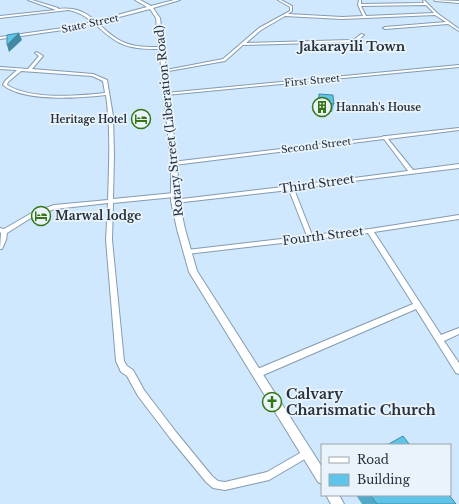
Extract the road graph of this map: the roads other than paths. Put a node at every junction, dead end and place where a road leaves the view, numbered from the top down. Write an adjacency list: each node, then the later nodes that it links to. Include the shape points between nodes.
1 (29, 0): 13 (street)
2 (137, 0): 12 (street, Rotary Street (Liberation Road))
3 (178, 0): 8 (street, State Street)
4 (279, 0): 15 (street, via 292,9)
5 (360, 0): 11 (street)
6 (423, 0): 10 (street)
7 (435, 0): 9 (street)
8 (169, 1): 12 (street, State Street)
9 (459, 2)
10 (426, 4): 11 (street); 14 (street)
11 (359, 5): 17 (street)
12 (151, 8): 18 (street, State Street); 25 (street, Rotary Street (Liberation Road), via 158,18)
13 (60, 10): 16 (street); 18 (street, via 77,10)
14 (436, 14): 17 (street); 19 (street)
15 (285, 15): 17 (street); 24 (street, via 265,25)
16 (0, 17)
17 (365, 17)
18 (95, 23): 23 (street, State Street); 25 (street, via 127,44)
19 (448, 23): 20 (street); 21 (street)
20 (384, 28)
21 (459, 30)
22 (362, 35): 24 (street, via 351,41)
23 (0, 38)
24 (242, 44): 31 (street, via 221,62)
25 (160, 48): 31 (street, Rotary Street (Liberation Road))
26 (38, 53): 30 (street, via 41,56)
27 (459, 66): 33 (street, First Street)
28 (0, 68): 29 (street)
29 (20, 70): 30 (street); 32 (street, via 5,85 15,92 60,97)
30 (29, 70): 32 (street, via 101,77 105,80)
31 (163, 70): 33 (street, Rotary Street (Liberation Road))
32 (107, 94): 41 (street, via 111,116)
33 (166, 94): 36 (street, Rotary Street (Liberation Road))
34 (459, 129): 35 (street, Second Street)
35 (384, 137): 36 (street, Second Street); 38 (street)
36 (174, 163): 40 (street, Rotary Street (Liberation Road))
37 (459, 166): 38 (street, Third Street)
38 (411, 171): 39 (street, Third Street)
39 (291, 188): 40 (street, Third Street); 45 (street)
40 (175, 198): 41 (street, Third Street); 47 (street, Rotary Street (Liberation Road))
41 (111, 201): 43 (street, Third Street, via 44,210); 53 (street, via 109,240 120,361 173,435 216,485 225,486 269,476)
42 (459, 217): 44 (street, Fourth Street)
43 (2, 231): 46 (street, via 3,240)
44 (370, 231): 45 (street, Fourth Street); 48 (street)
45 (310, 238): 47 (street, Fourth Street)
46 (0, 247)
47 (187, 252): 52 (street, Rotary Street (Liberation Road), via 200,284)
48 (416, 306): 50 (street); 52 (street)
49 (459, 331): 50 (street)
50 (440, 339): 51 (street)
51 (459, 370)
52 (258, 373): 53 (street, Rotary Street (Liberation Road))
53 (307, 453): 54 (street, Rotary Street (Liberation Road))
54 (321, 476)

